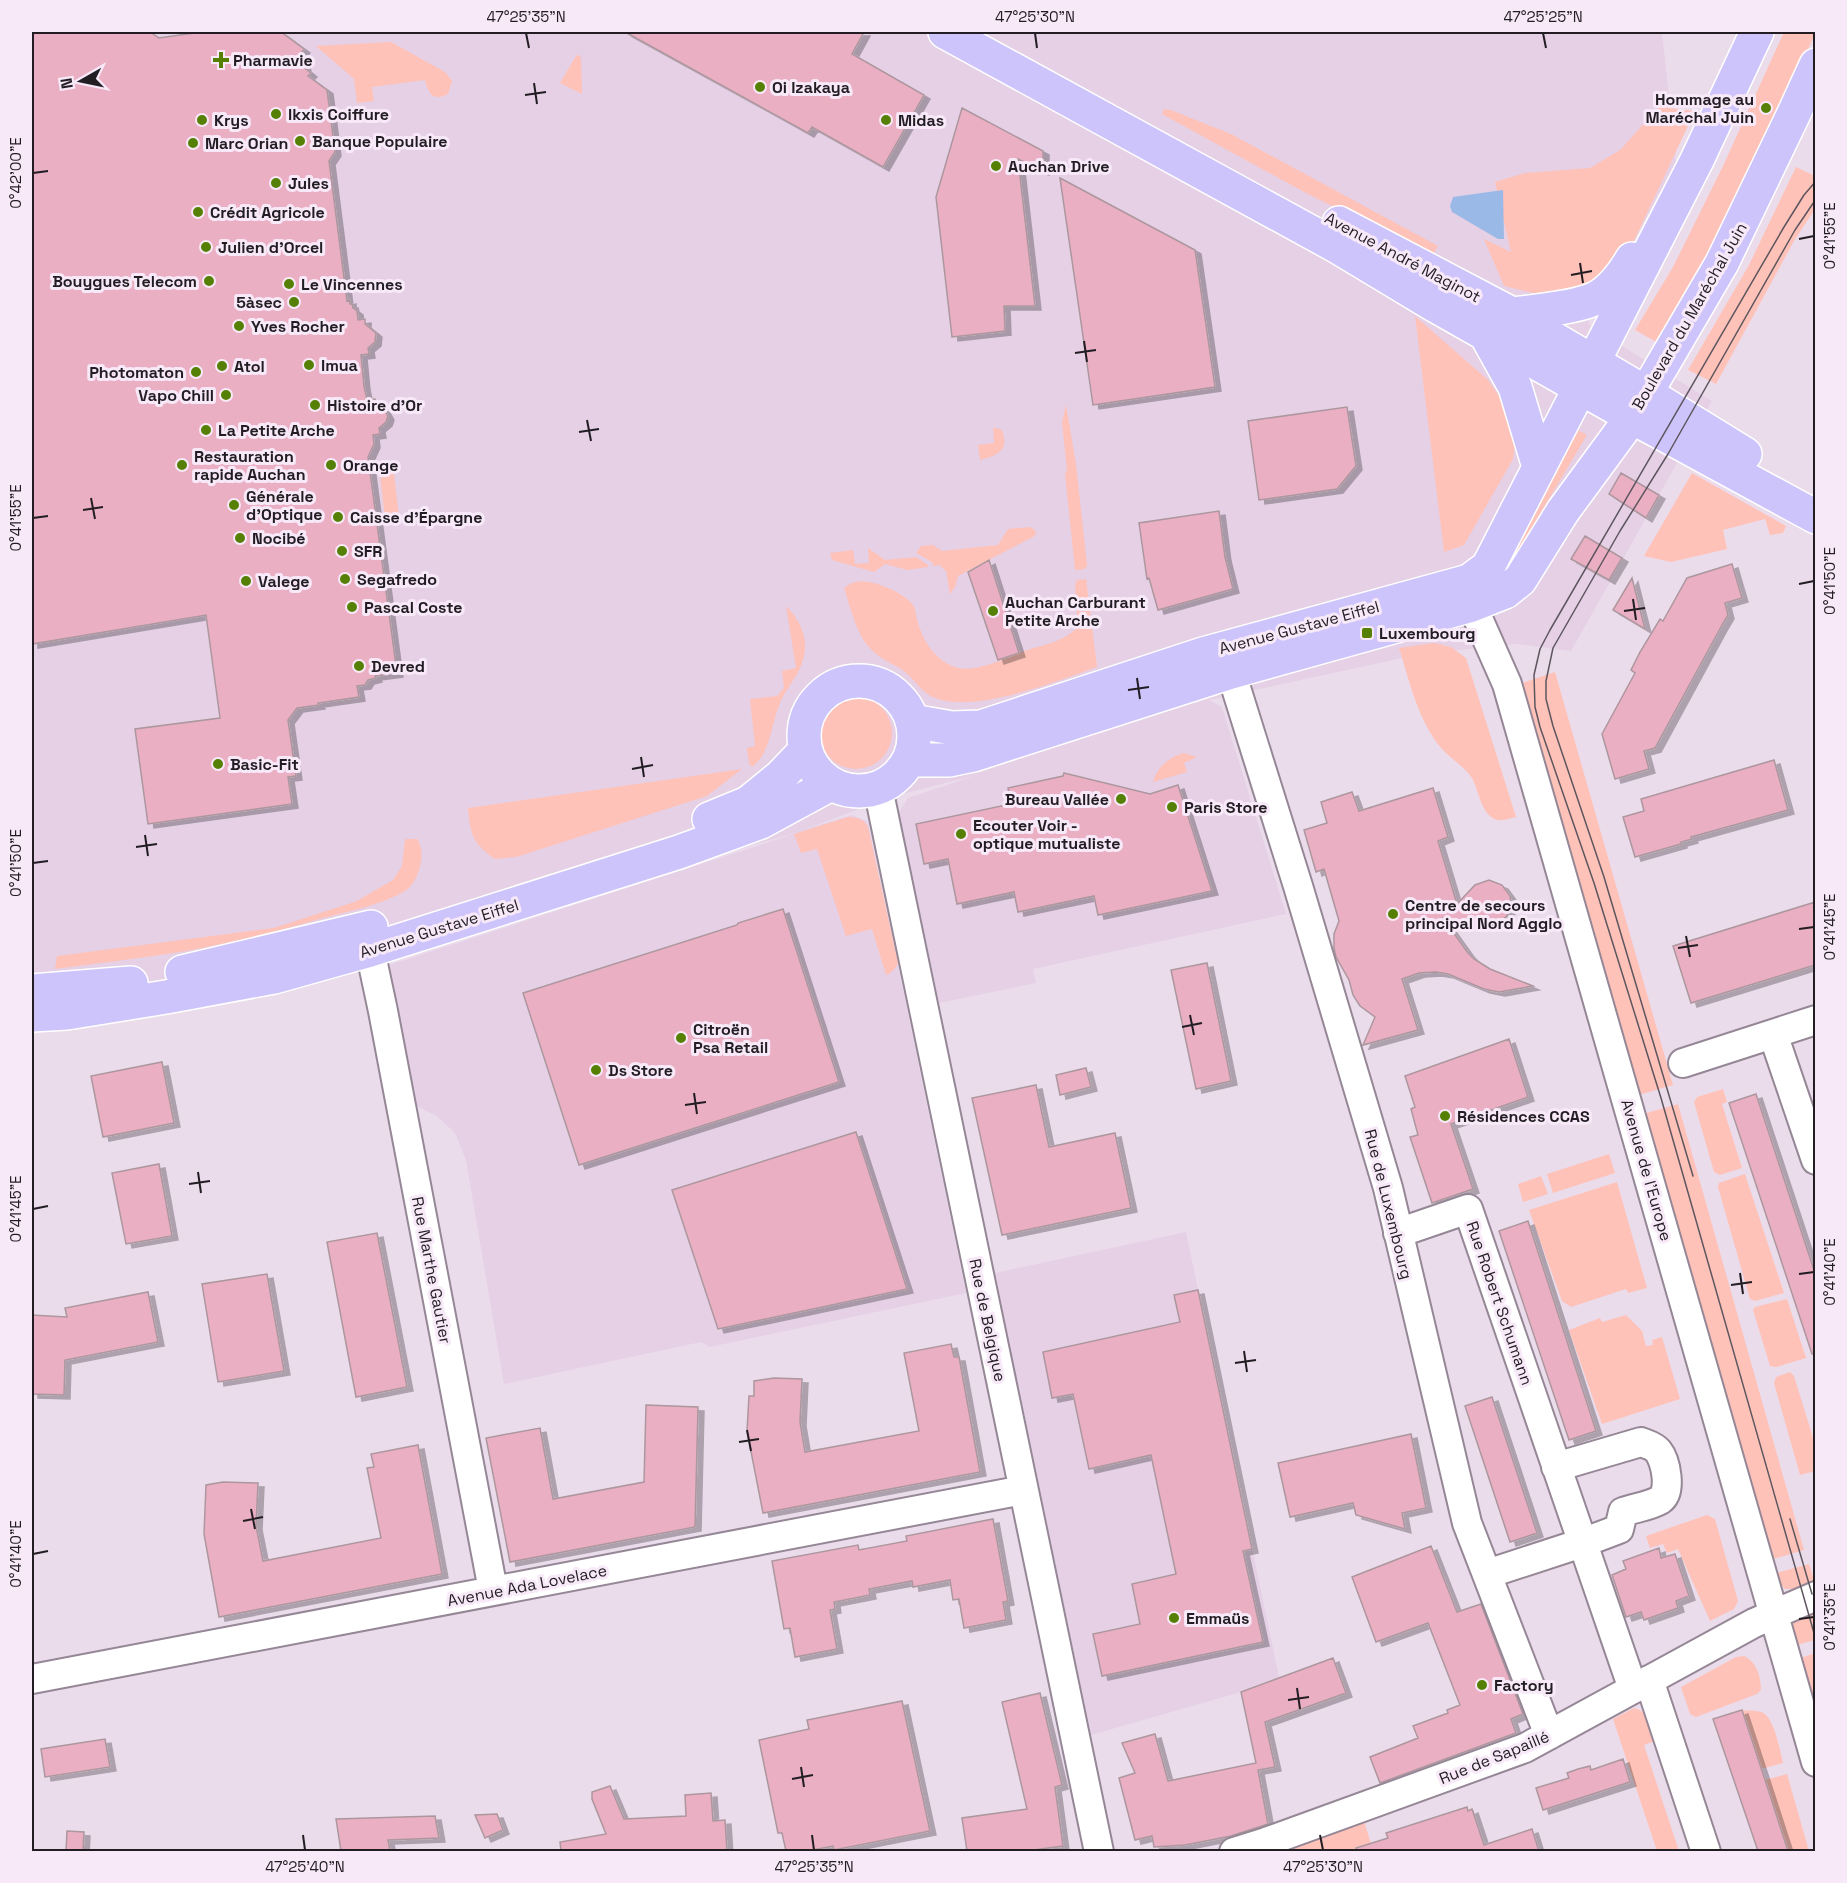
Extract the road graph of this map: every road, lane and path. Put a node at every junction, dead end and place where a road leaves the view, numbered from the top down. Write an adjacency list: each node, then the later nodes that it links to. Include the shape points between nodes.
1 (945, 32): 7 (main road, Avenue André Maginot, via 1338,247)
2 (983, 32): 6 (main road, Avenue André Maginot)
3 (1757, 32): 5 (main road, Boulevard du Maréchal Juin)
4 (1815, 65): 9 (main road, Boulevard du Maréchal Juin, via 1736,236)
5 (1697, 160): 6 (main road, Boulevard du Maréchal Juin, via 1673,189 1623,275 1595,298); 8 (main road, Boulevard du Maréchal Juin); 9 (main road, Boulevard du Maréchal Juin, via 1688,202 1628,329 1623,348)
6 (1512, 314): 8 (main road, Avenue André Maginot)
7 (1485, 333): 8 (main road, Avenue André Maginot); 10 (main road, via 1515,387)
8 (1586, 375): 9 (main road, Avenue André Maginot); 10 (main road, Avenue Gustave Eiffel)
9 (1627, 398): 11 (main road, Avenue André Maginot, via 1704,430); 12 (main road, Avenue André Maginot); 13 (main road, Avenue Gustave Eiffel, via 1520,580 1505,592)
10 (1539, 467): 13 (main road, Avenue Gustave Eiffel)
11 (1815, 496)
12 (1815, 517)
13 (1471, 593): 14 (main road, Avenue Gustave Eiffel); 15 (main road, Avenue Gustave Eiffel, via 1203,654 981,727 952,728); 34 (street, Avenue de l'Europe, via 1510,694)
14 (1231, 672): 17 (main road, Avenue Gustave Eiffel, via 973,755 949,760); 27 (street, Rue de Luxembourg, via 1349,1056)
15 (912, 721): 16 (main road, via 905,705 882,685 853,680 838,684 813,703 803,734); 17 (main road, via 914,747)
16 (805, 751): 18 (main road, via 815,770); 21 (main road, Avenue Gustave Eiffel, via 748,803 677,831 380,924 132,983)
17 (909, 760): 19 (main road, via 891,782)
18 (831, 784): 19 (main road, via 862,792); 20 (main road, Avenue Gustave Eiffel, via 761,822 679,852)
19 (878, 788): 29 (street, Rue de Belgique)
20 (370, 950): 22 (main road, Avenue Gustave Eiffel, via 274,977 67,1013); 32 (street, Rue Marthe Gautier)
21 (32, 991)
22 (32, 1015)
23 (1815, 1020): 24 (street)
24 (1773, 1034): 25 (street); 26 (street)
25 (1683, 1064)
26 (1815, 1160)
27 (1398, 1233): 28 (street, Rue Robert Schumann, via 1468,1209); 31 (street, Rue de Luxembourg, via 1467,1523)
28 (1556, 1467): 30 (street, Rue Robert Schumann); 30 (street, via 1641,1442 1658,1451 1666,1473 1667,1490 1661,1499 1623,1512 1619,1529)
29 (1023, 1490): 32 (street, Avenue Ada Lovelace); 39 (street, Rue de Belgique)
30 (1582, 1543): 31 (street); 36 (street, Rue Robert Schumann)
31 (1487, 1574): 37 (street, Rue de Luxembourg)
32 (493, 1590): 35 (street, Avenue Ada Lovelace)
33 (1815, 1596): 34 (street, Rue de Sapaillé)
34 (1773, 1614): 36 (street, Rue de Sapaillé); 38 (street, Avenue de l'Europe)
35 (32, 1679)
36 (1641, 1685): 37 (street, Rue de Sapaillé); 41 (street, Rue Robert Schumann)
37 (1549, 1735): 40 (street, Rue de Sapaillé, via 1525,1748)
38 (1815, 1762)
39 (1099, 1851)
40 (1234, 1851)
41 (1706, 1851)

